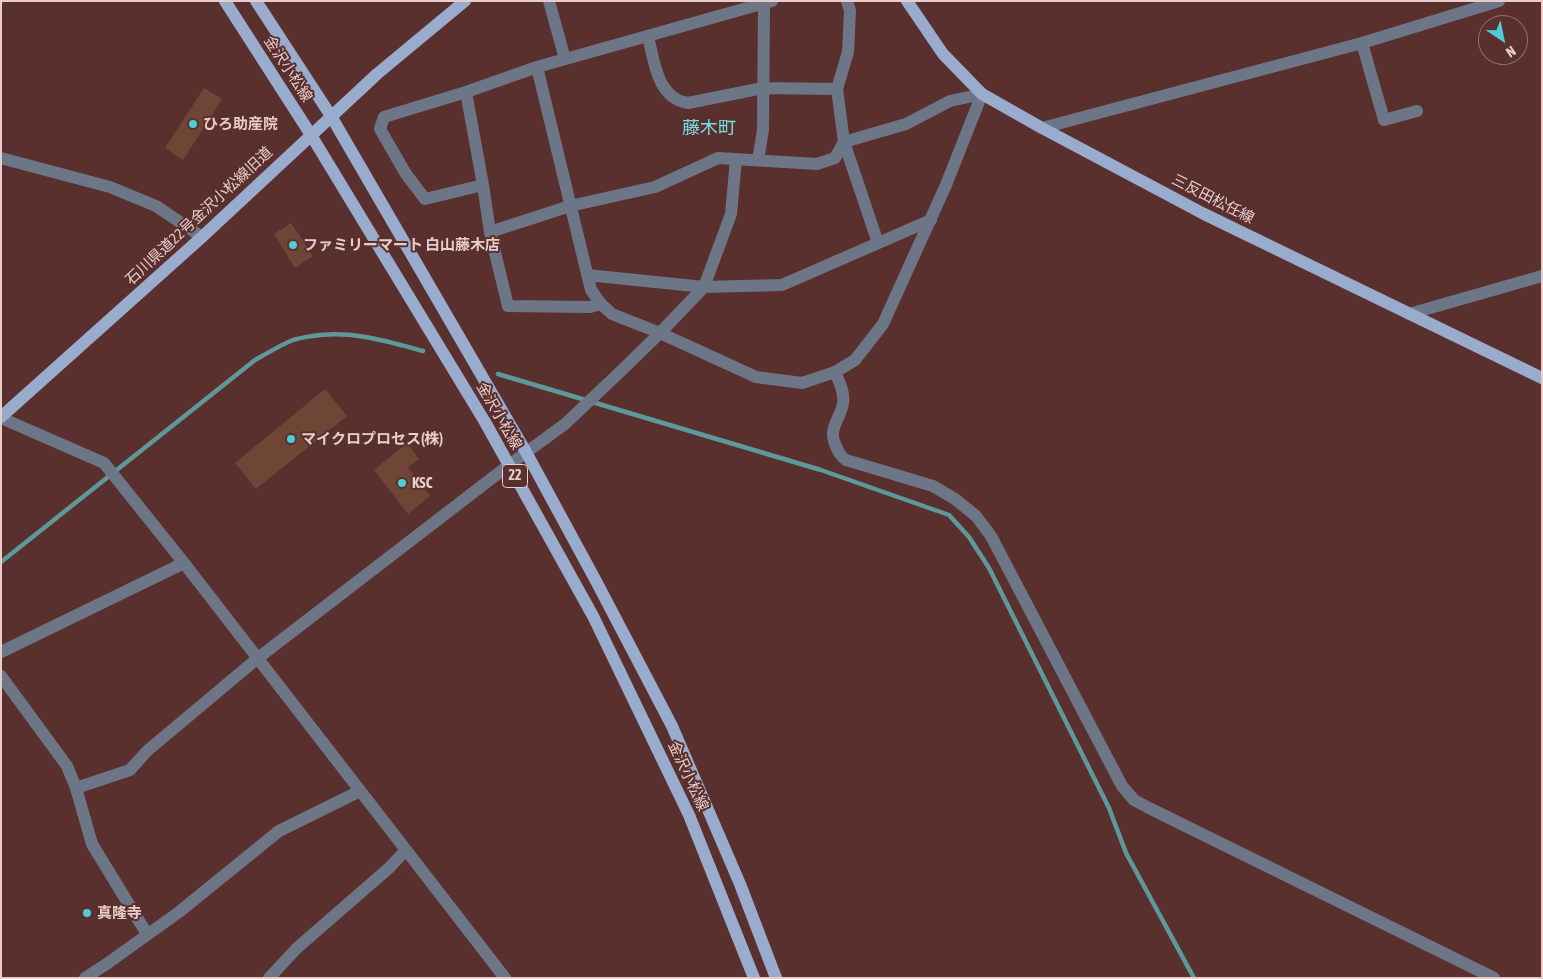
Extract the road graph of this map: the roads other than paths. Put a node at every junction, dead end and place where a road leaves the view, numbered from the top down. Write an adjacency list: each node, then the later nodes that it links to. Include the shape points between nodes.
1 (225, 1): 20 (main road, 金沢小松線 / 22)
2 (256, 1): 18 (main road, 金沢小松線 / 22)
3 (464, 1): 18 (main road, 石川県道22号金沢小松線旧道)
4 (549, 1): 11 (street)
5 (847, 1): 14 (street, via 850,11 848,52)
6 (907, 1): 16 (main road, 三反田松任線, via 943,54)
7 (1499, 1): 10 (street)
8 (768, 2): 9 (street); 13 (street)
9 (648, 36): 11 (street); 13 (street, via 659,81 671,96 681,102 688,104)
10 (1362, 43): 17 (street, via 1384,120); 19 (street)
11 (565, 59): 12 (street)
12 (537, 67): 15 (street); 26 (street)
13 (763, 88): 14 (street); 24 (street, via 763,130)
14 (837, 89): 21 (street)
15 (466, 92): 25 (street); 25 (street, via 384,117 380,129 425,199)
16 (982, 94): 19 (main road, 三反田松任線); 21 (street, via 950,101 906,124); 27 (street)
17 (1417, 111)
18 (331, 116): 20 (main road, 石川県道22号金沢小松線旧道); 40 (main road, 金沢小松線 / 22)
19 (1042, 128): 35 (main road, 三反田松任線, via 1204,214)
20 (311, 135): 29 (main road, 石川県道22号金沢小松線旧道); 41 (main road, 金沢小松線 / 22)
21 (844, 142): 24 (street, via 836,158 817,164); 30 (street)
22 (1, 158): 29 (street, via 110,187 156,206)
23 (736, 159): 24 (street); 26 (street, via 718,158 655,187); 33 (street, via 731,214)
24 (758, 160)
25 (483, 185): 28 (street)
26 (570, 206): 28 (street); 31 (street)
27 (930, 220): 30 (street); 37 (street, via 883,324 854,360)
28 (490, 232): 34 (street, via 508,306 590,307)
29 (202, 237): 39 (main road, 石川県道22号金沢小松線旧道)
30 (878, 243): 33 (street, via 782,285)
31 (587, 274): 33 (street); 34 (street, via 591,290)
32 (1542, 276): 35 (street)
33 (704, 287): 36 (street)
34 (601, 304): 36 (street, via 612,314)
35 (1409, 314): 38 (main road, 三反田松任線)
36 (660, 333): 37 (street, via 756,377 802,383); 40 (street, via 565,424)
37 (835, 372): 55 (street, via 844,402 832,431 840,456 933,486 976,516 991,536 1122,786 1134,800)
38 (1542, 378)
39 (1, 417): 42 (street, via 104,463)
40 (526, 452): 41 (street); 54 (main road, 金沢小松線 / 22, via 672,726 740,884)
41 (509, 465): 44 (street); 53 (main road, 金沢小松線 / 22, via 593,616 689,815)
42 (184, 563): 43 (street); 44 (street)
43 (1, 652)
44 (258, 658): 46 (street, via 147,751 130,770); 47 (street)
45 (1, 676): 46 (street, via 67,766)
46 (76, 788): 49 (street, via 92,844)
47 (360, 791): 48 (street); 49 (street, via 279,831)
48 (406, 850): 51 (street, via 297,948); 52 (street)
49 (147, 934): 50 (street)
50 (85, 978)
51 (269, 978)
52 (505, 978)
53 (754, 978)
54 (776, 978)
55 (1494, 978)

